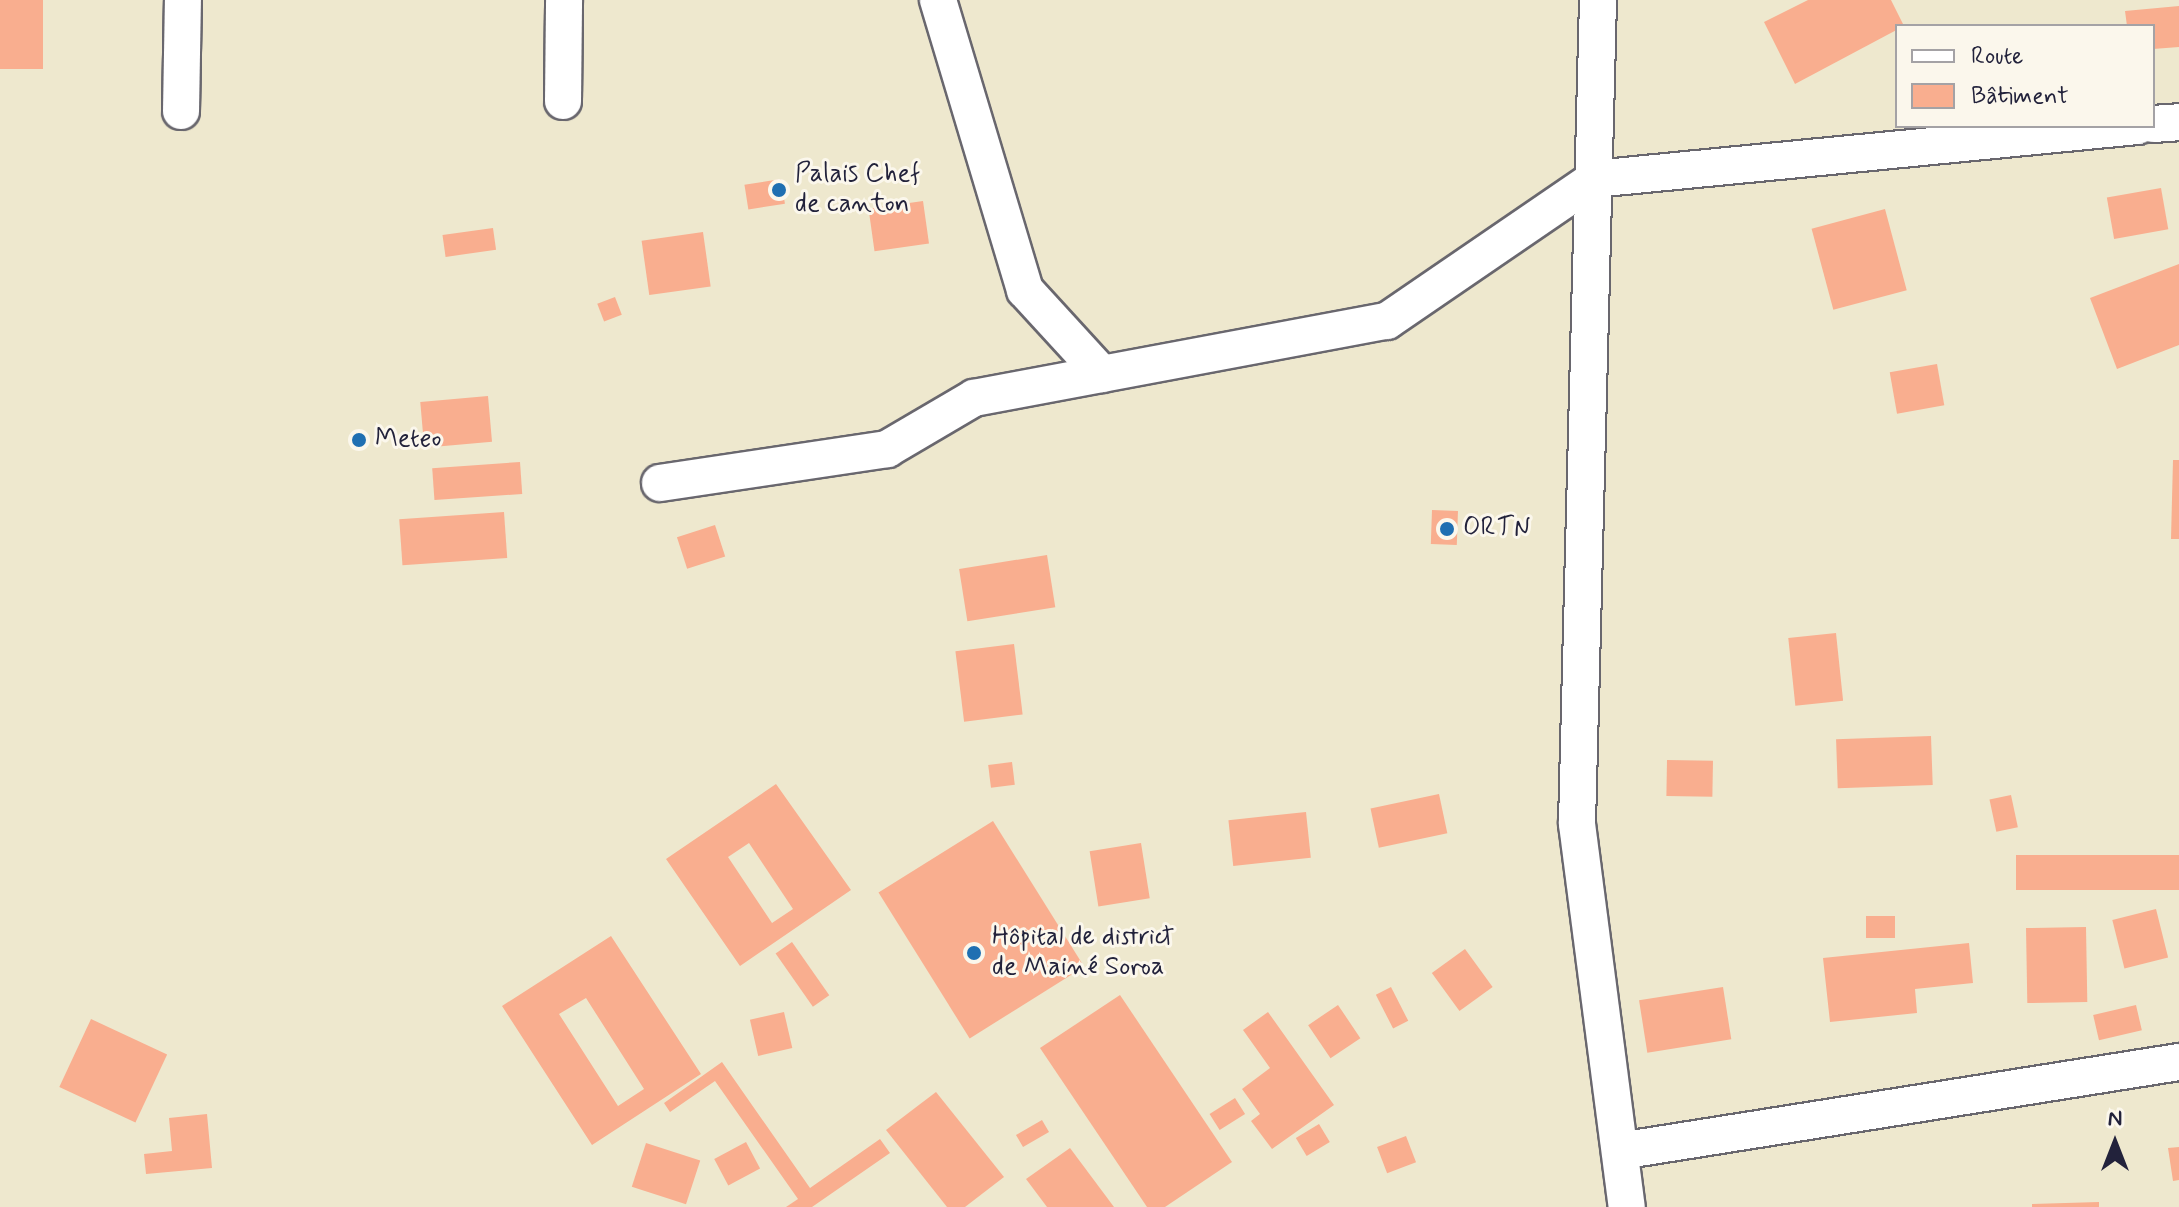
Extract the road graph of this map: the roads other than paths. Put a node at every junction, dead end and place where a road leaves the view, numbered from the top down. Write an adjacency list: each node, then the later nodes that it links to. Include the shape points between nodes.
1 (183, 0): 6 (street)
2 (564, 0): 5 (street)
3 (938, 0): 11 (street, via 1025,290)
4 (1598, 0): 10 (street)
5 (563, 101)
6 (181, 111)
7 (2179, 122): 8 (street)
8 (2155, 124)
9 (2117, 128): 10 (street)
10 (1594, 179): 11 (street, via 1387,321); 14 (street, via 1577,824)
11 (1102, 374): 12 (street, via 974,398 887,449)
12 (660, 483)
13 (2179, 1062): 14 (street)
14 (1620, 1151): 15 (street)
15 (1627, 1207)

